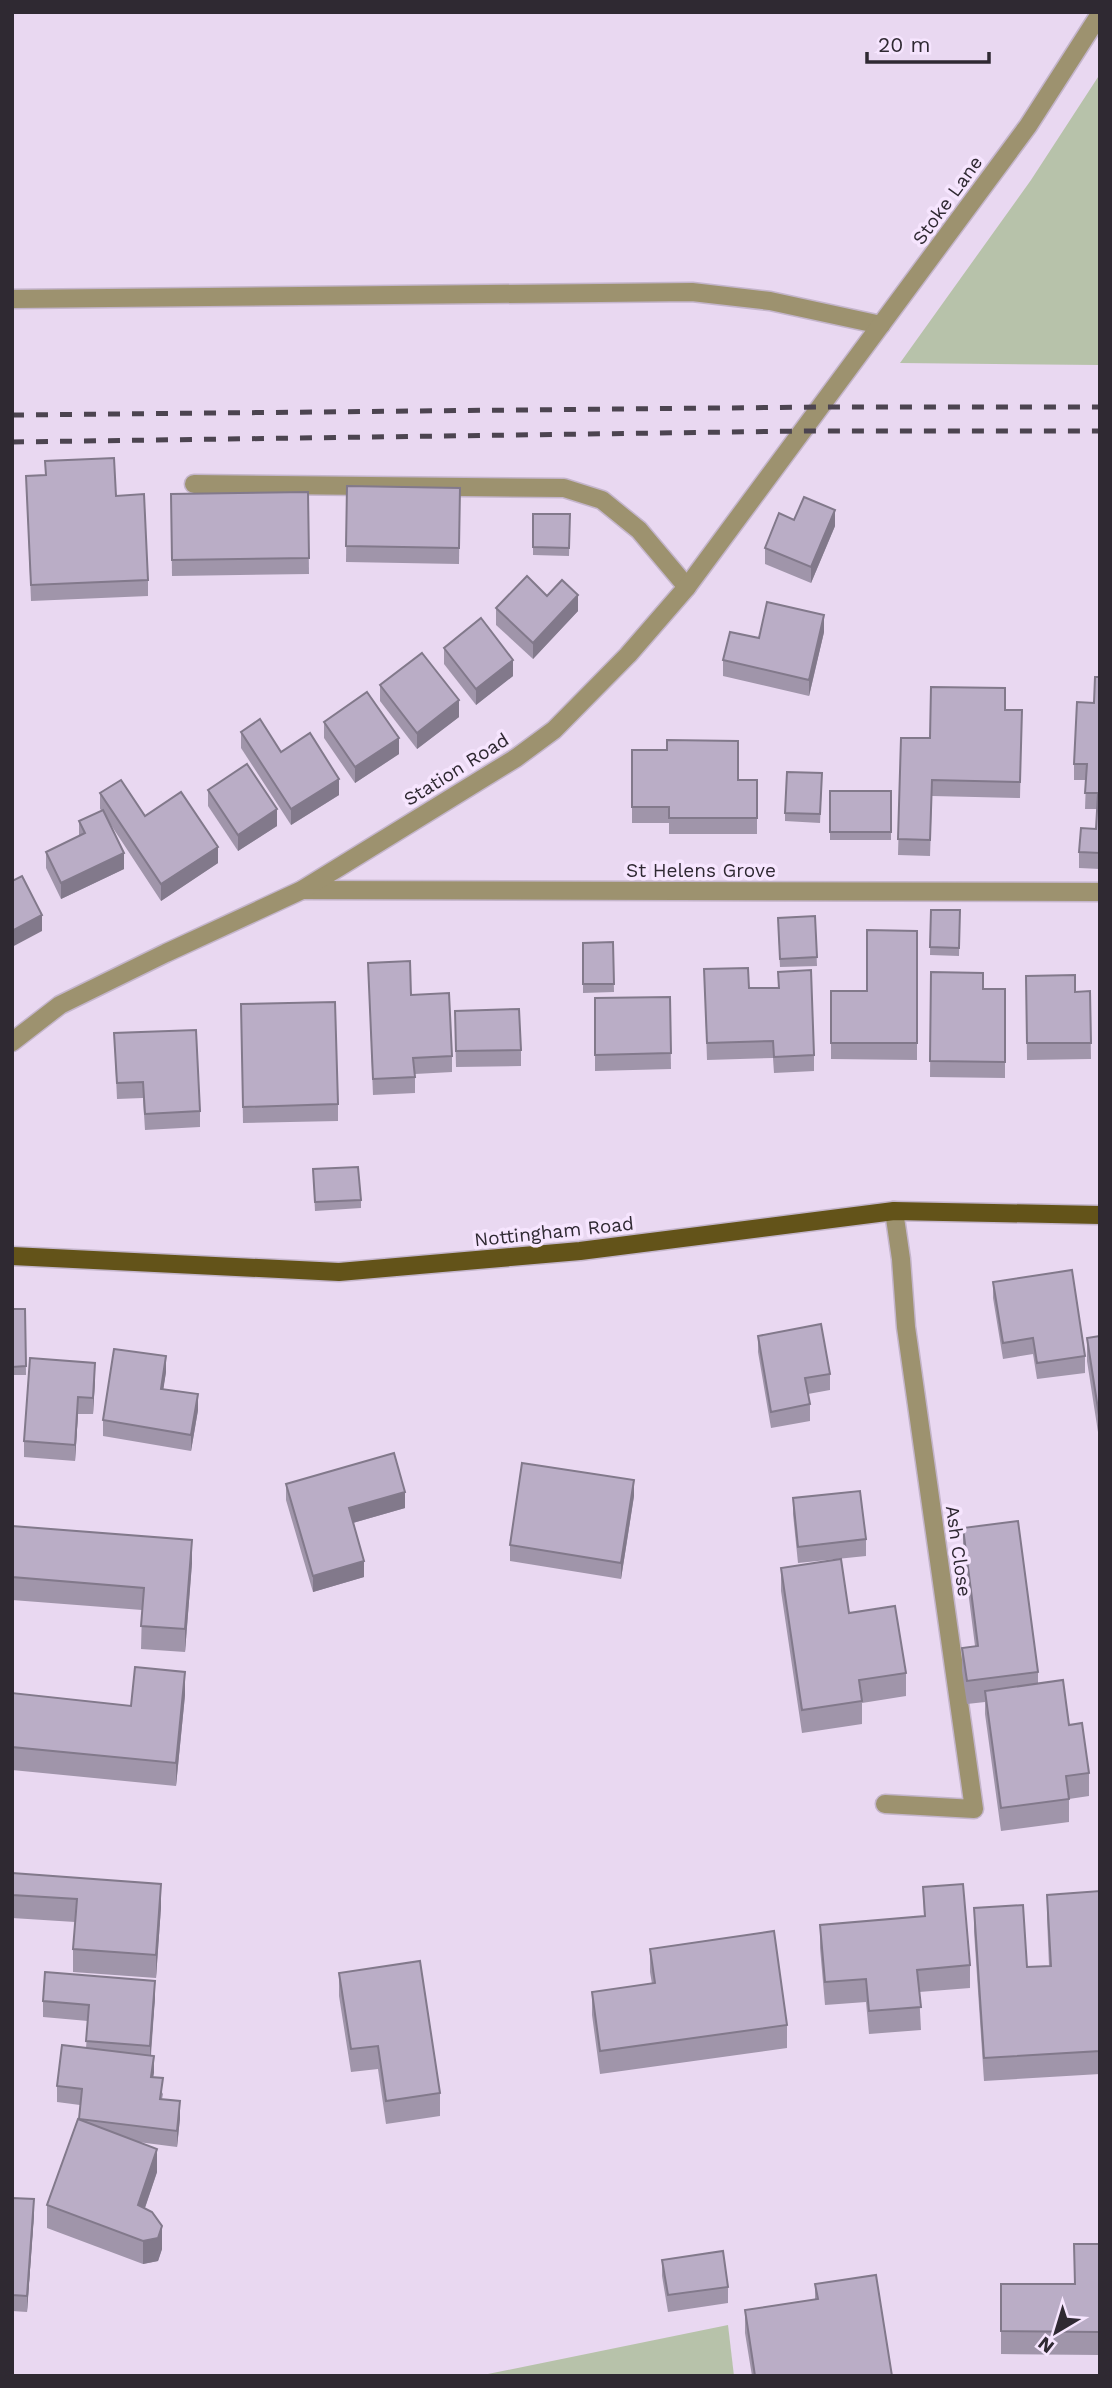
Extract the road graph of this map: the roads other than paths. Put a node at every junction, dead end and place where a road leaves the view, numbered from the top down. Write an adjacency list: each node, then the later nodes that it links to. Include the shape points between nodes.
1 (1100, 14): 3 (street, Stoke Lane, via 1028,126)
2 (12, 299): 3 (street, via 692,292 770,301)
3 (881, 325): 4 (street, Stoke Lane)
4 (821, 407): 6 (street, Station Road)
5 (194, 484): 6 (street, via 564,488 602,500 639,530)
6 (687, 587): 7 (street, Station Road, via 554,730)
7 (302, 890): 8 (street, St Helens Grove); 9 (street, Station Road, via 60,1005)
8 (1100, 892)
9 (12, 1042)
10 (894, 1211): 11 (main road, Nottingham Road); 12 (main road, Nottingham Road, via 580,1251 339,1272); 13 (street, Ash Close, via 974,1809)
11 (1100, 1215)
12 (12, 1256)
13 (885, 1804)

